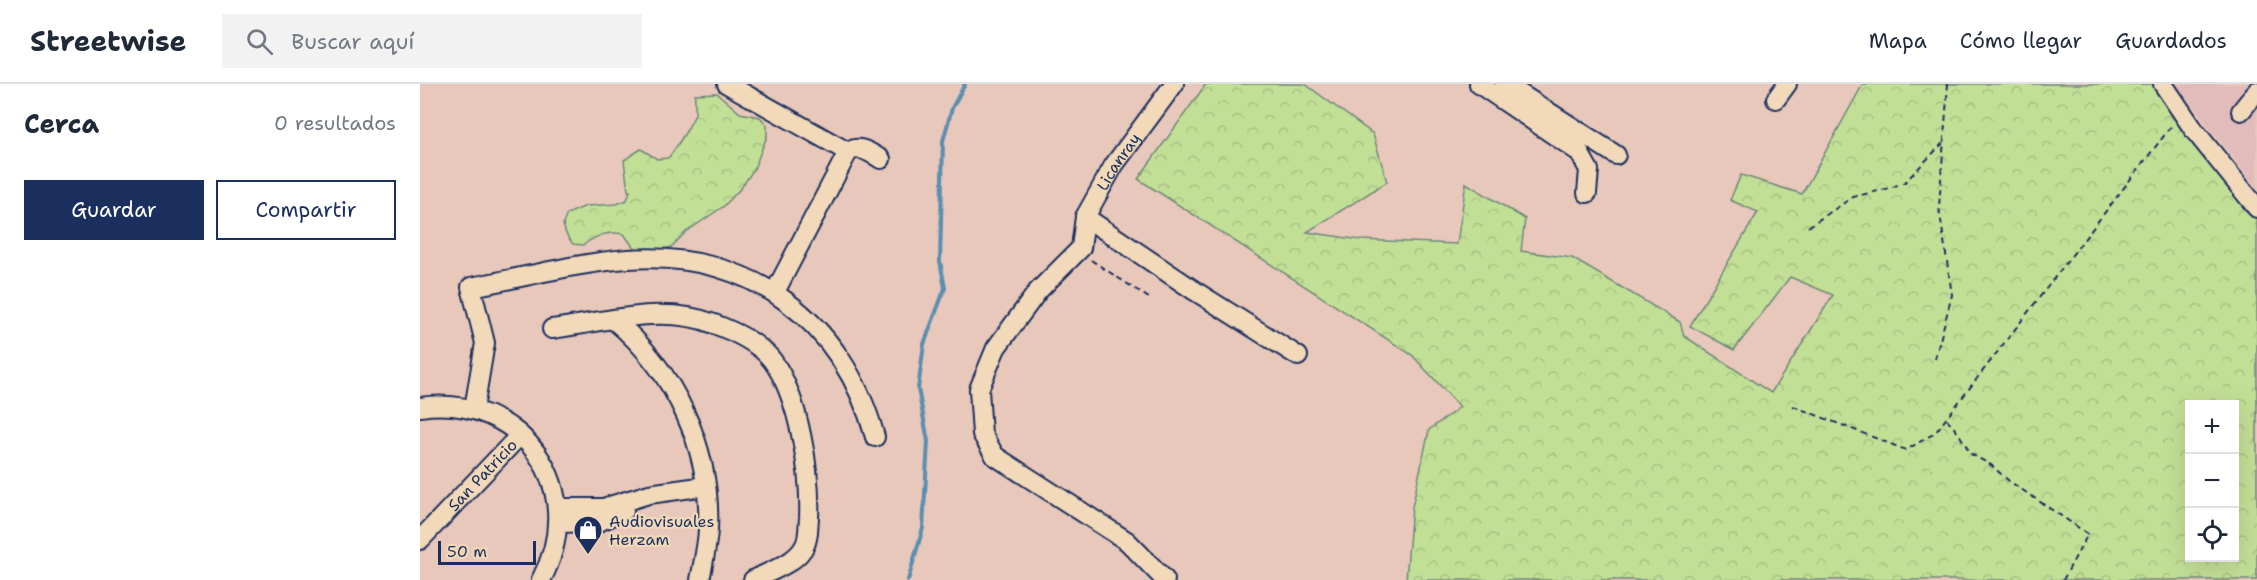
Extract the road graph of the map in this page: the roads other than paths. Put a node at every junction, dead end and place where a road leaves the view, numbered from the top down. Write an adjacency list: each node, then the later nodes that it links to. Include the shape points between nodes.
1 (727, 84): 10 (street)
2 (1174, 84): 15 (street, Licanray, via 1114,165)
3 (1479, 84): 13 (street, via 1579,152 1589,170)
4 (1505, 84): 11 (street)
5 (1787, 84): 8 (street)
6 (2163, 84): 14 (street)
7 (2257, 91): 9 (street)
8 (1776, 99)
9 (2241, 111)
10 (848, 152): 12 (street, via 860,148); 16 (street)
11 (1616, 155)
12 (881, 159)
13 (1587, 193)
14 (2257, 208)
15 (1085, 217): 19 (street); 31 (street, Licanray, via 1081,248 1038,291 996,348 979,389 982,434 995,456 1127,541)
16 (775, 292): 21 (street, via 726,269 658,259 626,259 471,287 485,343); 23 (street, via 805,316 831,345 864,400)
17 (614, 320): 18 (street); 24 (street, via 624,339 667,393); 30 (street, via 655,314 695,318 726,329 772,360 792,404 807,460 808,534 796,557)
18 (552, 329)
19 (1298, 356)
20 (420, 407): 21 (street)
21 (474, 409): 22 (street, via 498,419)
22 (520, 435): 25 (street, via 546,468); 26 (street, San Patricio)
23 (875, 437)
24 (701, 487): 25 (street, via 635,499 626,510 598,522); 28 (street); 29 (street, via 708,530)
25 (558, 516): 27 (street, via 553,553)
26 (420, 540)
27 (541, 580)
28 (692, 580)
29 (700, 580)
30 (753, 580)
31 (1165, 580)

